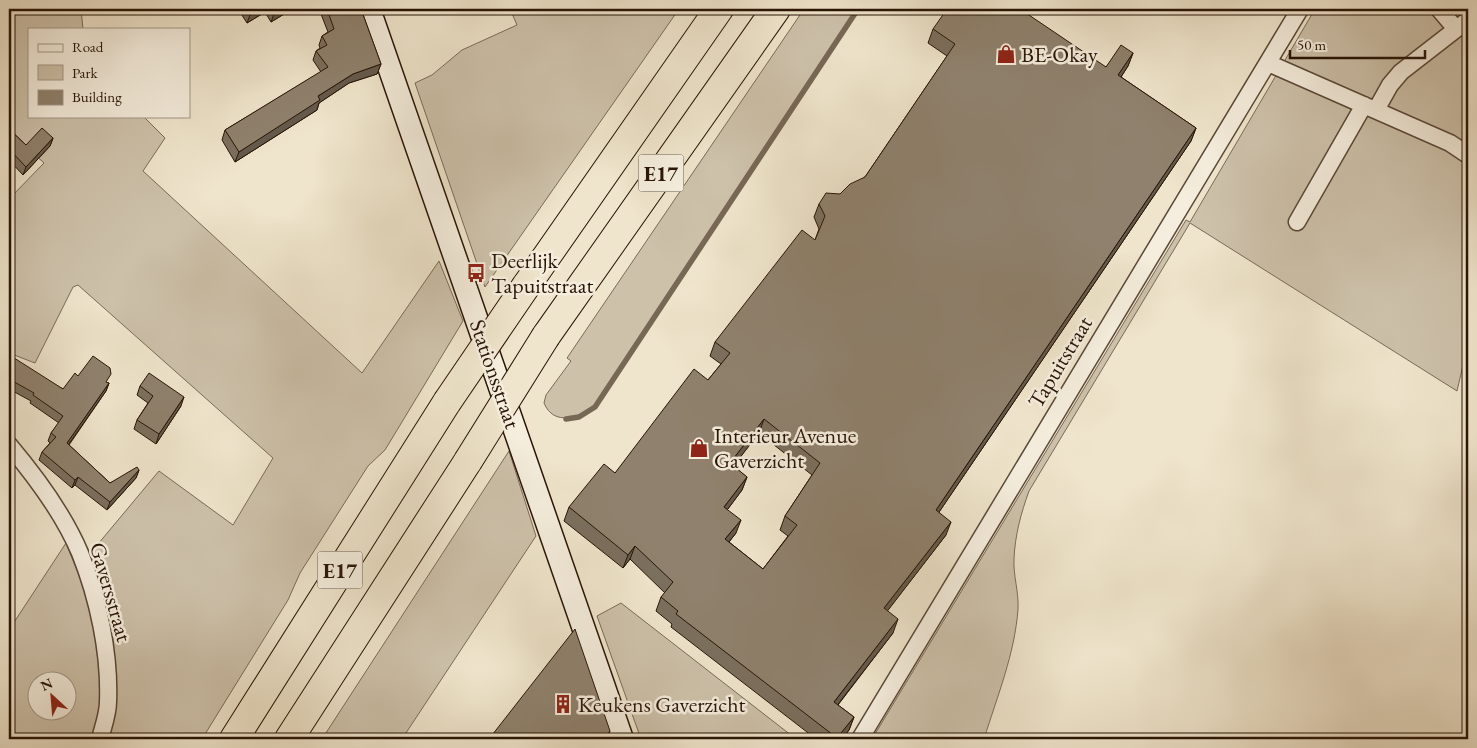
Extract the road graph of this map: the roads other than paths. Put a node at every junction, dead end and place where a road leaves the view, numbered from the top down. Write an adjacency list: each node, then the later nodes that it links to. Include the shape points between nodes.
1 (369, 9): 15 (street, Stationsstraat)
2 (719, 9): 13 (highway, E17, bridge, via 447,402)
3 (776, 9): 14 (highway, E17, bridge, via 546,336)
4 (1300, 9): 7 (street, Tapuitstraat)
5 (1438, 9): 6 (street)
6 (1462, 24): 8 (street, via 1401,72)
7 (1268, 63): 8 (street); 16 (street, Tapuitstraat)
8 (1370, 108): 9 (street, via 1450,143); 10 (street)
9 (1468, 156)
10 (1297, 222)
11 (9, 445): 12 (street, Gaversstraat, via 50,499 80,552 89,580 107,664 108,704)
12 (100, 739)
13 (234, 739)
14 (289, 739)
15 (622, 739)
16 (860, 739)

